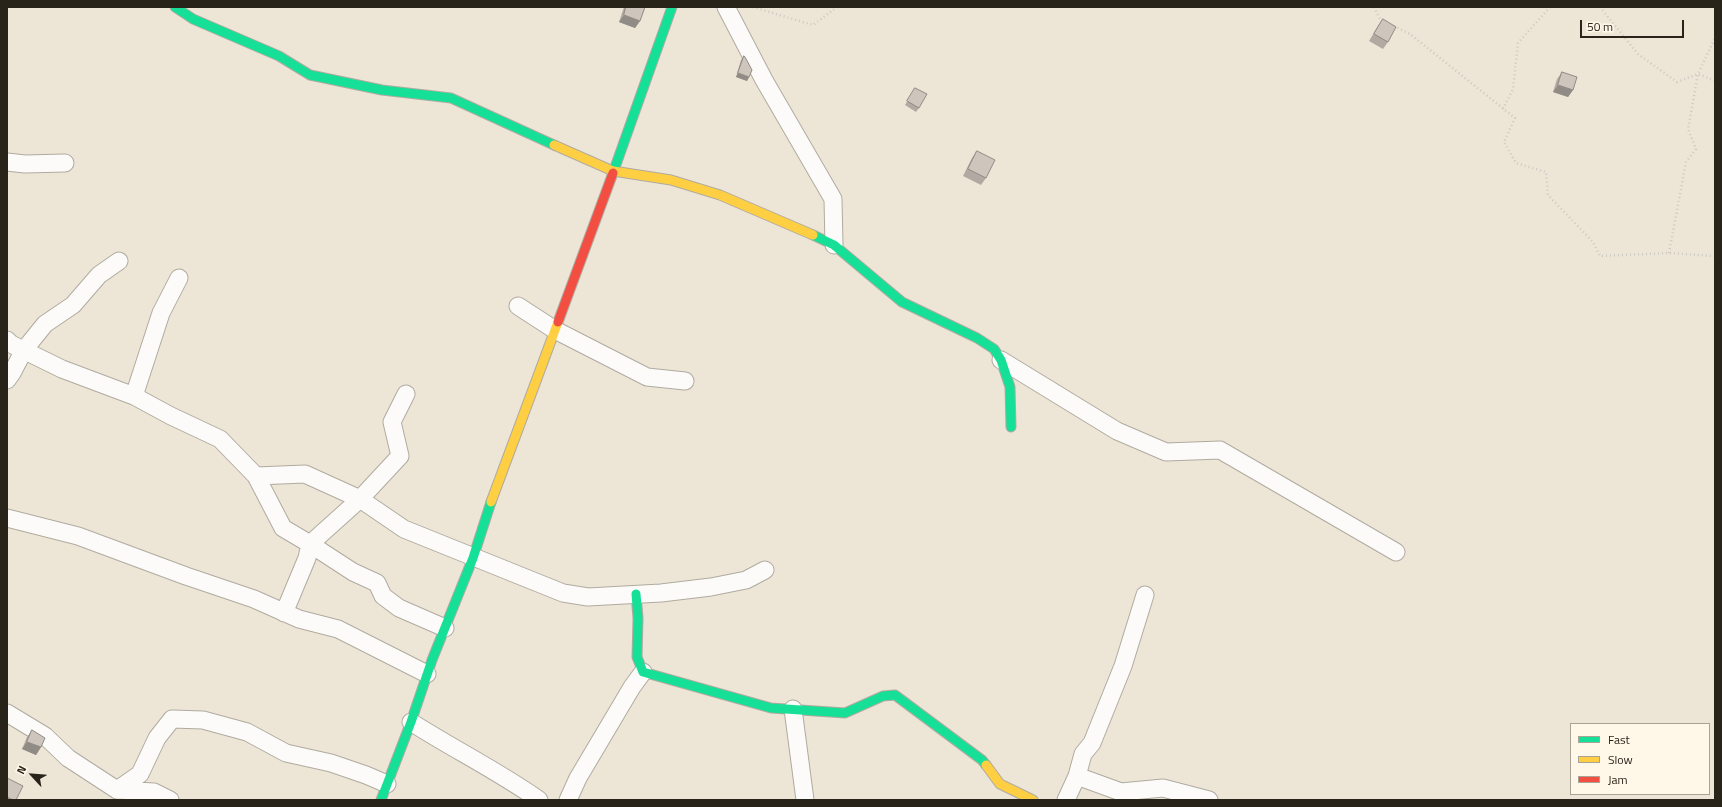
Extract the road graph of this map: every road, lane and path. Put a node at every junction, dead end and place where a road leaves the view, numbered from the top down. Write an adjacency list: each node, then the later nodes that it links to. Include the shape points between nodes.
1 (176, 7): 17 (street, via 193,19 279,56 310,75 382,90 451,98)
2 (672, 7): 17 (street)
3 (726, 7): 18 (street, via 764,80 833,199)
4 (754, 7): 5 (path, via 812,25)
5 (836, 7)
6 (1374, 7): 9 (path, via 1380,19)
7 (1550, 7): 14 (path, via 1518,43 1513,89)
8 (1600, 7): 12 (path, via 1638,54 1677,82)
9 (1386, 22)
10 (1392, 25): 14 (path, via 1410,34)
11 (1715, 38): 12 (path)
12 (1698, 74): 13 (path); 19 (path, via 1688,130 1696,149 1686,162)
13 (1715, 81)
14 (1503, 109): 19 (path, via 1515,118 1504,142 1516,163 1546,172 1548,195 1593,242 1600,256)
15 (7, 162): 16 (street)
16 (65, 163)
17 (613, 171): 18 (street, via 671,180 720,195); 24 (street)
18 (834, 245): 27 (street, via 902,302 977,338 994,349)
19 (1669, 253): 20 (path)
20 (1715, 256)
21 (119, 261): 26 (street, via 99,274 73,305 45,324)
22 (178, 278): 31 (street, via 161,313)
23 (518, 306): 24 (street)
24 (556, 330): 29 (street, via 647,377); 38 (street, via 485,519)
25 (7, 340): 26 (street)
26 (24, 350): 28 (street); 31 (street, via 62,369)
27 (1001, 360): 32 (street, via 1010,386); 37 (street, via 1117,430 1166,452 1220,450)
28 (7, 380)
29 (685, 381)
30 (406, 394): 34 (street, via 392,422 400,456)
31 (134, 396): 33 (street, via 220,439)
32 (1011, 427)
33 (256, 476): 34 (street, via 305,474); 36 (street, via 283,528)
34 (360, 499): 36 (street); 38 (street, via 404,529)
35 (7, 518): 42 (street, via 78,536 254,599)
36 (310, 544): 42 (street, via 307,558); 43 (street, via 353,572 377,582 383,596 399,608)
37 (1396, 552)
38 (473, 558): 40 (street, via 563,593 588,597); 43 (street)
39 (765, 570): 40 (street, via 746,580 710,587)
40 (636, 594): 44 (street, via 637,657)
41 (1145, 596): 49 (street, via 1123,666 1092,743 1083,754)
42 (284, 613): 45 (street, via 338,629)
43 (445, 628): 45 (street)
44 (643, 672): 46 (street, via 771,708); 54 (street, via 578,778)
45 (427, 674): 48 (street)
46 (793, 708): 55 (street); 56 (street, via 845,713 883,696 895,695 982,760 1000,784)
47 (7, 713): 50 (street, via 46,736 68,758)
48 (411, 722): 51 (street); 53 (street, via 509,779)
49 (1077, 776): 57 (street); 58 (street, via 1121,792 1163,788)
50 (117, 790): 51 (street, via 140,774 157,738 172,720 203,720 247,732 286,753 330,763 366,775); 52 (street, via 154,792)
51 (384, 792)
52 (170, 800)
53 (539, 800)
54 (568, 800)
55 (805, 800)
56 (1033, 800)
57 (1066, 800)
58 (1210, 800)

